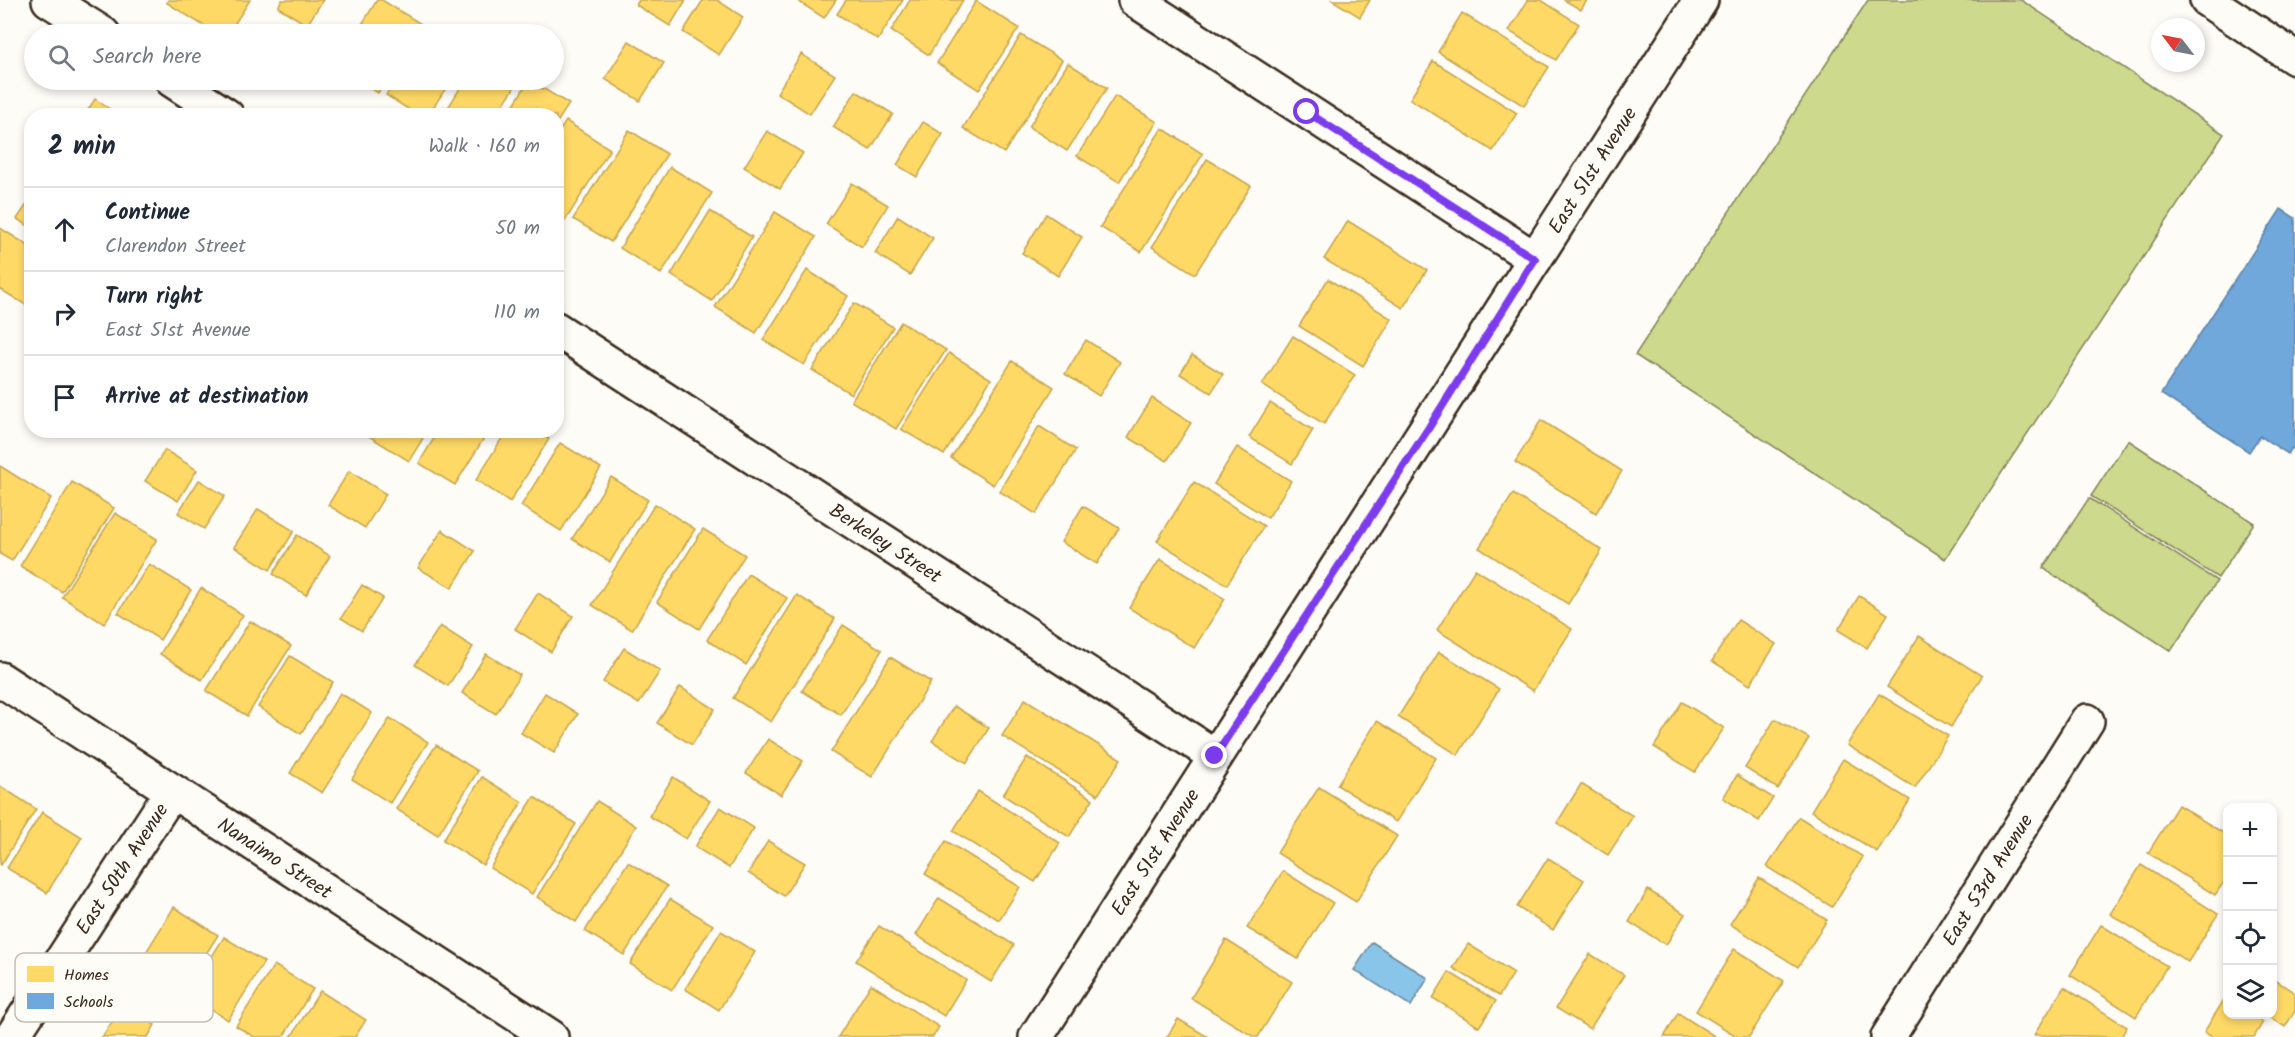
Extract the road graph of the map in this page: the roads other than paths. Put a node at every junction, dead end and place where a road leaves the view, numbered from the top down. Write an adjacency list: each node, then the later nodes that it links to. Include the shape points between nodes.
1 (49, 0): 5 (street)
2 (1135, 0): 9 (street)
3 (1701, 0): 9 (street, East 51st Avenue)
4 (2207, 0): 6 (street)
5 (86, 24)
6 (2295, 58)
7 (187, 90): 8 (street)
8 (215, 108)
9 (1535, 259): 13 (street, East 51st Avenue)
10 (564, 334): 13 (street, Berkeley Street)
11 (0, 679): 14 (street, Nanaimo Street)
12 (2087, 721): 20 (street, East 53rd Avenue)
13 (1215, 756): 19 (street, East 51st Avenue)
14 (172, 791): 15 (street, East 50th Avenue); 18 (street, Nanaimo Street)
15 (67, 953)
16 (22, 1022): 17 (street, East 50th Avenue)
17 (12, 1037)
18 (551, 1037)
19 (1035, 1037)
20 (1888, 1037)

